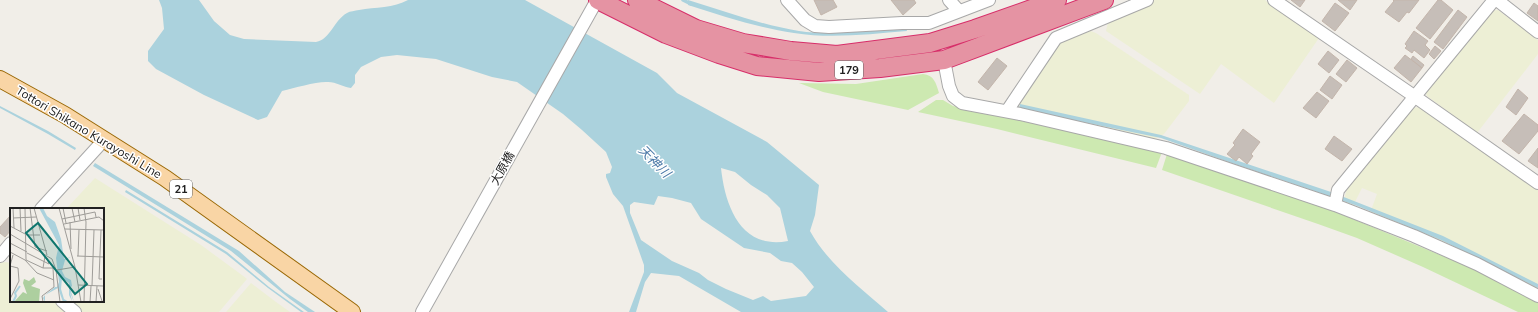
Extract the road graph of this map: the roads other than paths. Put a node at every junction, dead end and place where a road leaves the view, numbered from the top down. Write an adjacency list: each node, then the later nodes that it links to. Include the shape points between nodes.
1 (597, 0): 13 (highway, 179, via 666,34 758,66 819,72); 25 (street, 大原橋)
2 (637, 0): 6 (highway, 179, via 696,29 743,43 791,51 837,54 930,43)
3 (787, 0): 11 (street, via 815,26 829,27 929,23)
4 (949, 0): 11 (street)
5 (989, 0): 11 (street)
6 (1056, 0)
7 (1104, 0): 13 (highway, 179)
8 (1147, 0): 16 (street, via 1056,38)
9 (1274, 0): 15 (street)
10 (1495, 0): 12 (street); 15 (street)
11 (959, 10)
12 (1538, 32)
13 (944, 60): 16 (street, via 953,96 962,103)
14 (0, 80): 17 (main road, Tottori Shikano Kurayoshi Line / 21, via 65,115)
15 (1414, 96): 18 (street); 19 (street, via 1338,190)
16 (1007, 111): 19 (street, via 1166,148)
17 (104, 140): 20 (street); 24 (main road, Tottori Shikano Kurayoshi Line / 21, via 165,178)
18 (1538, 183)
19 (1334, 205): 21 (street, via 1477,264)
20 (42, 208)
21 (1538, 296)
22 (63, 302): 23 (street)
23 (75, 312)
24 (352, 312)
25 (422, 312)

